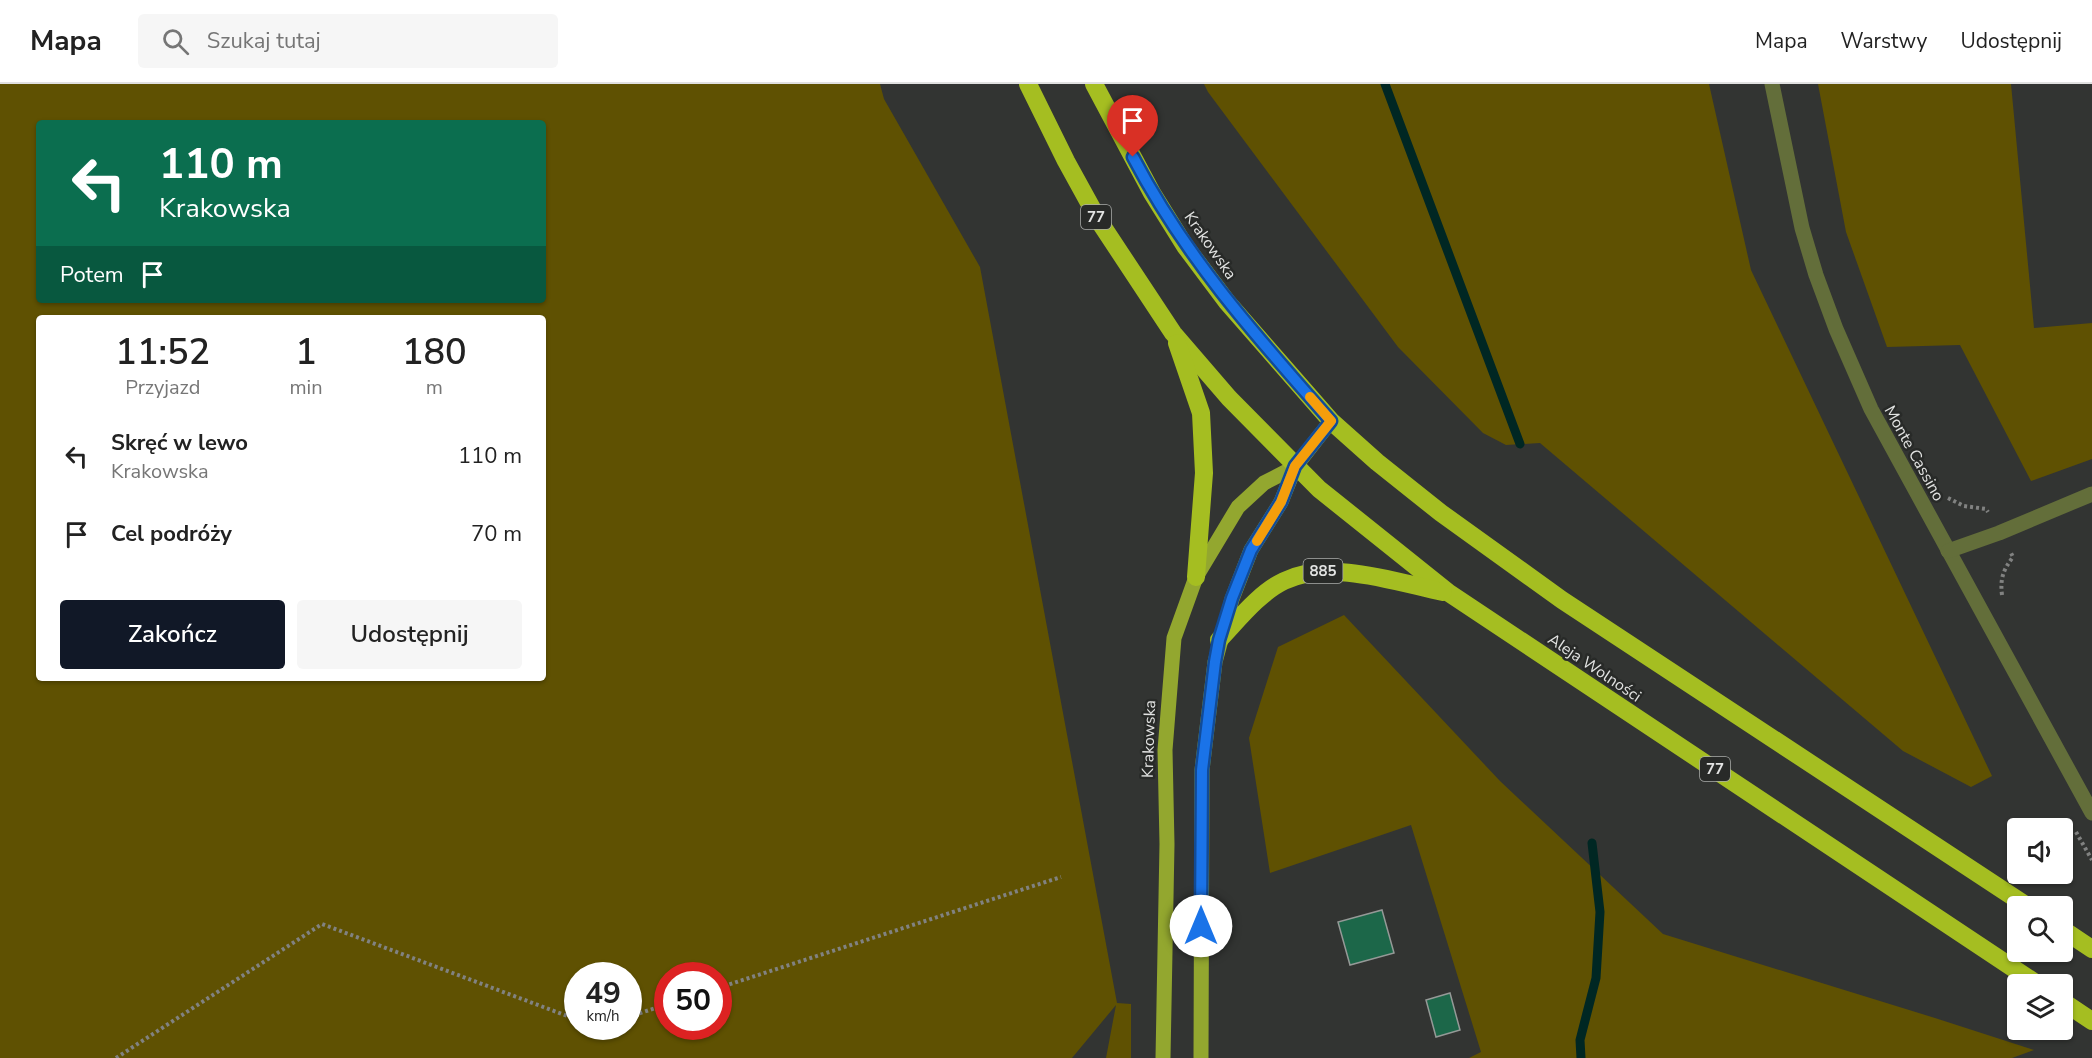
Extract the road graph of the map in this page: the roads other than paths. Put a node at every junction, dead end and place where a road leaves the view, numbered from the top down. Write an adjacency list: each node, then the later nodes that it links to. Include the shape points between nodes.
1 (1028, 84): 4 (highway, 77, via 1099,222)
2 (1094, 84): 5 (highway, Krakowska, via 1152,194 1185,246 1227,302)
3 (1772, 84): 8 (street, Monte Cassino, via 1802,228 1836,329 1871,409)
4 (1173, 333): 6 (highway, Aleja Wolności / 77); 9 (highway, via 1201,413 1204,473)
5 (1331, 421): 6 (main road, Krakowska); 13 (highway, via 1441,513 1562,600)
6 (1295, 466): 9 (main road, Krakowska, via 1264,483 1238,507); 10 (highway, Aleja Wolności / 77); 11 (main road, Krakowska, via 1281,502 1251,550)
7 (2092, 494): 8 (street)
8 (1948, 551): 12 (street, Monte Cassino)
9 (1196, 577): 19 (main road, Krakowska, via 1174,638 1165,750)
10 (1449, 594): 11 (highway, 885, via 1369,576 1316,571 1284,581 1252,605); 16 (highway, Aleja Wolności / 77)
11 (1219, 640): 20 (main road, Krakowska, via 1202,770)
12 (2092, 813)
13 (2012, 896)
14 (2073, 936): 15 (highway)
15 (2092, 949)
16 (2022, 974)
17 (2073, 1008): 18 (highway)
18 (2092, 1021)
19 (1163, 1058)
20 (1201, 1058)

